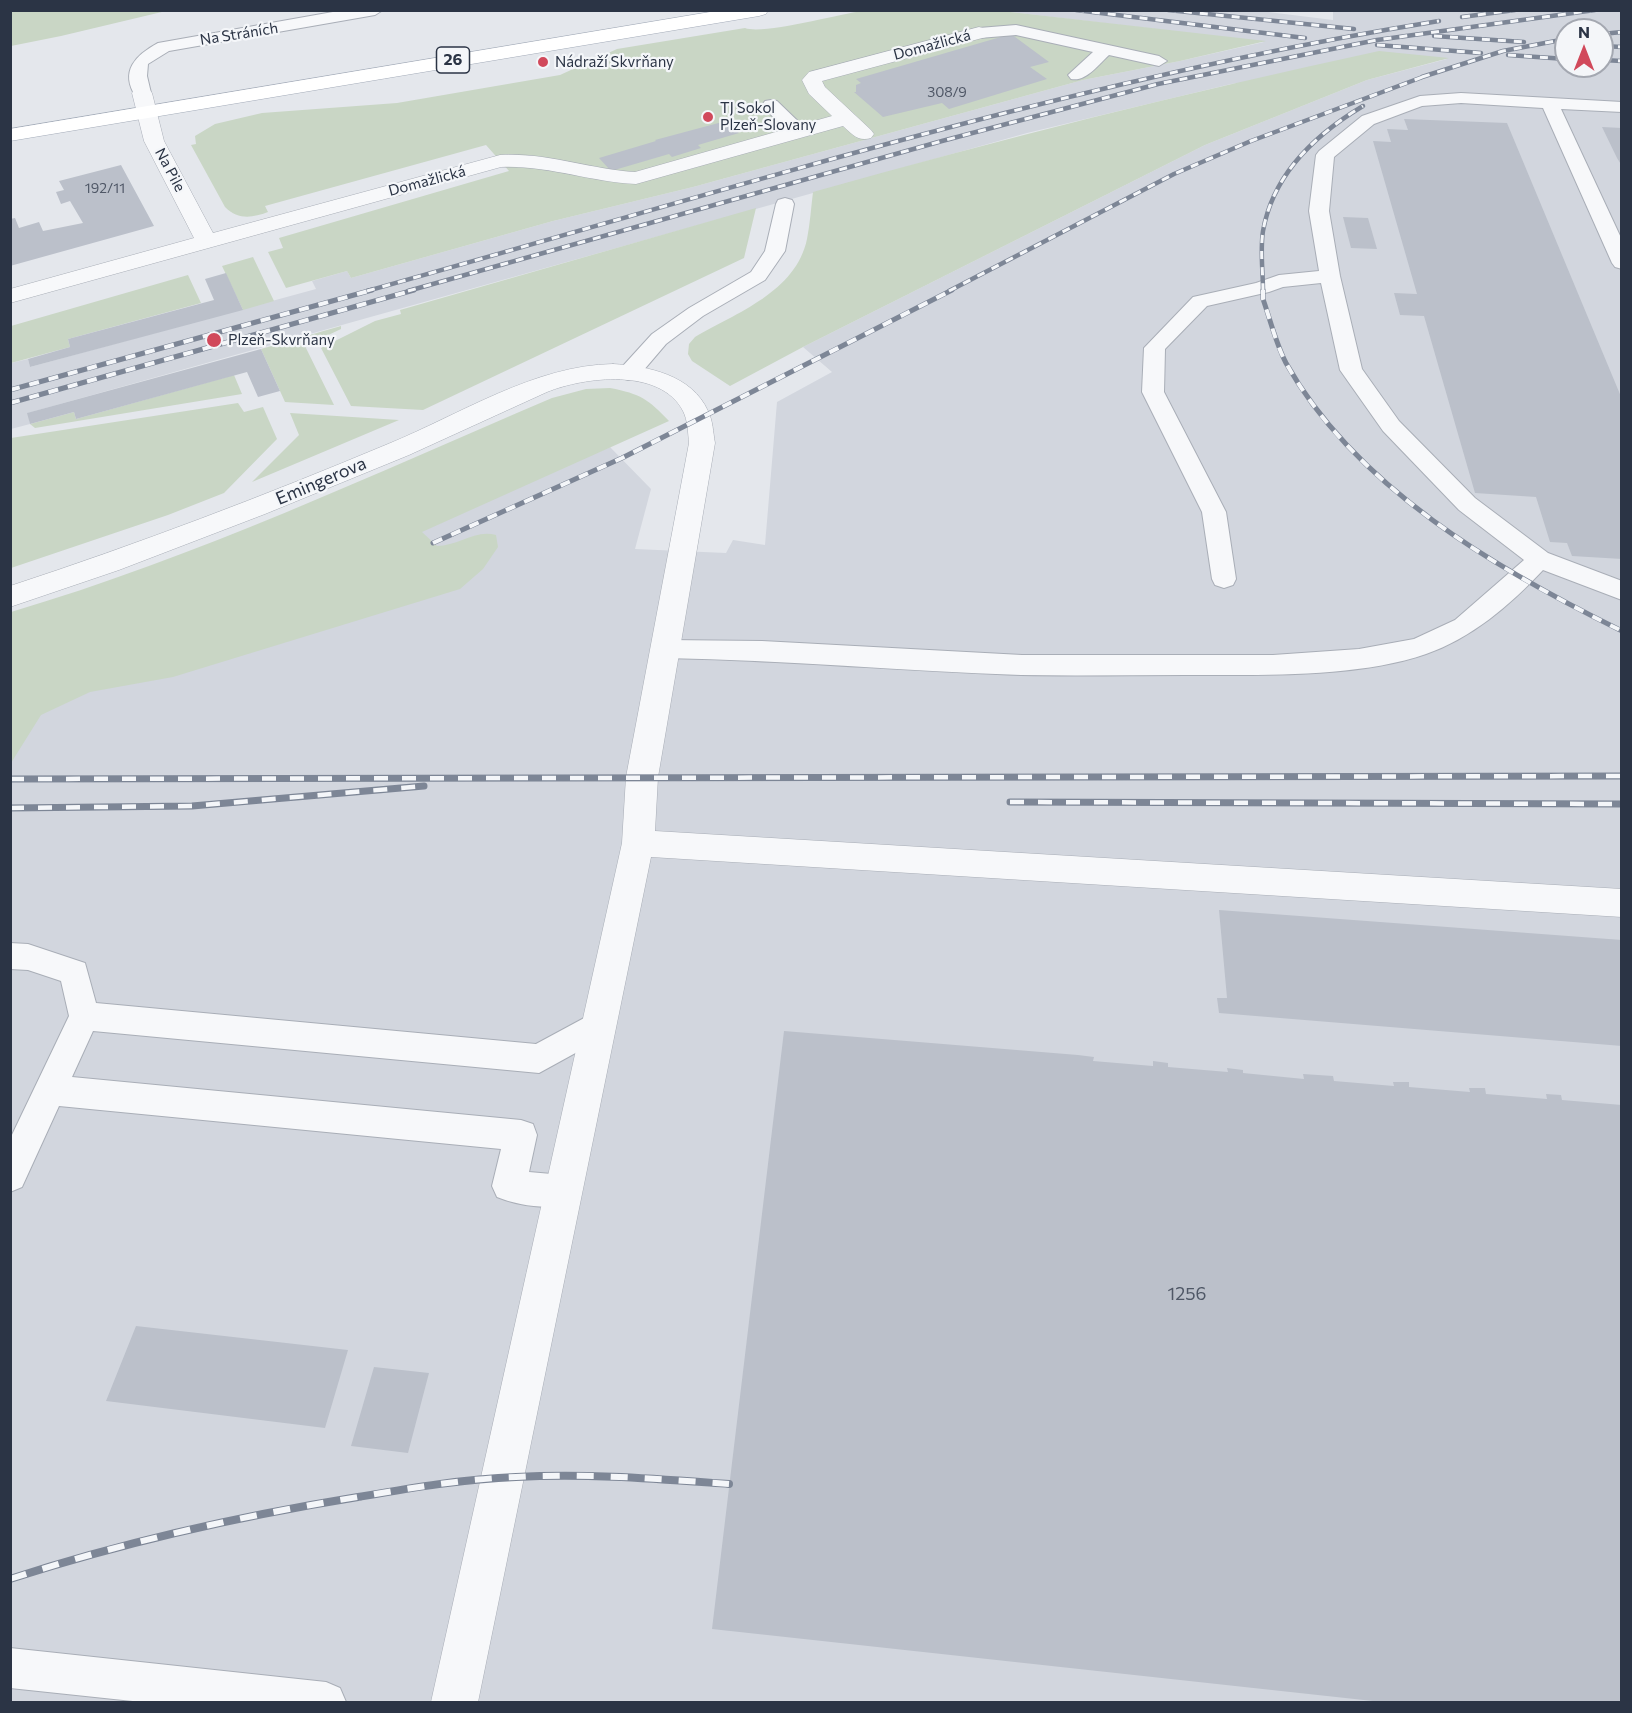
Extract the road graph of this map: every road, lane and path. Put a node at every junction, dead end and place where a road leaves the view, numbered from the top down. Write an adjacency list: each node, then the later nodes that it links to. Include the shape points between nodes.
1 (375, 10): 10 (lane, Na Stráních, via 164,47 148,55 136,71)
2 (759, 10): 10 (main road, 26)
3 (979, 33): 4 (lane, Domažlická, via 1016,30); 15 (street, Domažlická, via 816,76 812,80 816,90)
4 (1106, 49): 5 (lane, Domažlická); 7 (lane)
5 (1159, 61)
6 (263, 74): 8 (main road)
7 (1077, 75)
8 (196, 85)
9 (164, 90): 10 (main road, 26)
10 (144, 103): 14 (main road, 26); 18 (main road, 26); 20 (street, Na Pile, via 154,141)
11 (1550, 103): 13 (lane); 21 (lane); 22 (lane, via 1461,98 1420,101 1368,120 1325,155 1319,212)
12 (771, 105): 16 (lane)
13 (1622, 107)
14 (10, 118)
15 (847, 118): 16 (street, Domažlická); 17 (street, Domažlická)
16 (799, 132): 20 (street, Domažlická, via 636,178 533,160 500,161)
17 (864, 134)
18 (10, 135)
19 (785, 204): 24 (lane, via 775,251 758,276 659,339)
20 (207, 242): 23 (street, Domažlická)
21 (1622, 263)
22 (1330, 276): 25 (lane, via 1351,370 1391,426 1467,504); 26 (lane, via 1279,280 1262,288 1200,301 1155,348 1153,392 1214,512)
23 (10, 297)
24 (629, 374): 28 (street, Emingerova, via 606,371 560,377 218,524); 29 (street, Emingerova, via 665,382 676,389 694,408 699,420 702,443)
25 (1539, 559): 27 (lane); 29 (lane, via 1464,626 1419,647 1359,659 1273,665 1022,665 762,650)
26 (1224, 579)
27 (1622, 591)
28 (10, 597)
29 (666, 649): 30 (street, Emingerova, via 642,777)
30 (638, 843): 31 (street); 34 (street, Emingerova)
31 (1622, 903)
32 (10, 956): 33 (lane, via 28,957 74,972)
33 (84, 1016): 34 (lane, via 539,1059); 35 (lane)
34 (599, 1024): 37 (street, Emingerova)
35 (51, 1090): 36 (lane); 37 (lane, via 521,1135 508,1186)
36 (10, 1176)
37 (563, 1191): 40 (street, Emingerova)
38 (10, 1668): 39 (lane)
39 (326, 1702)
40 (454, 1702)

